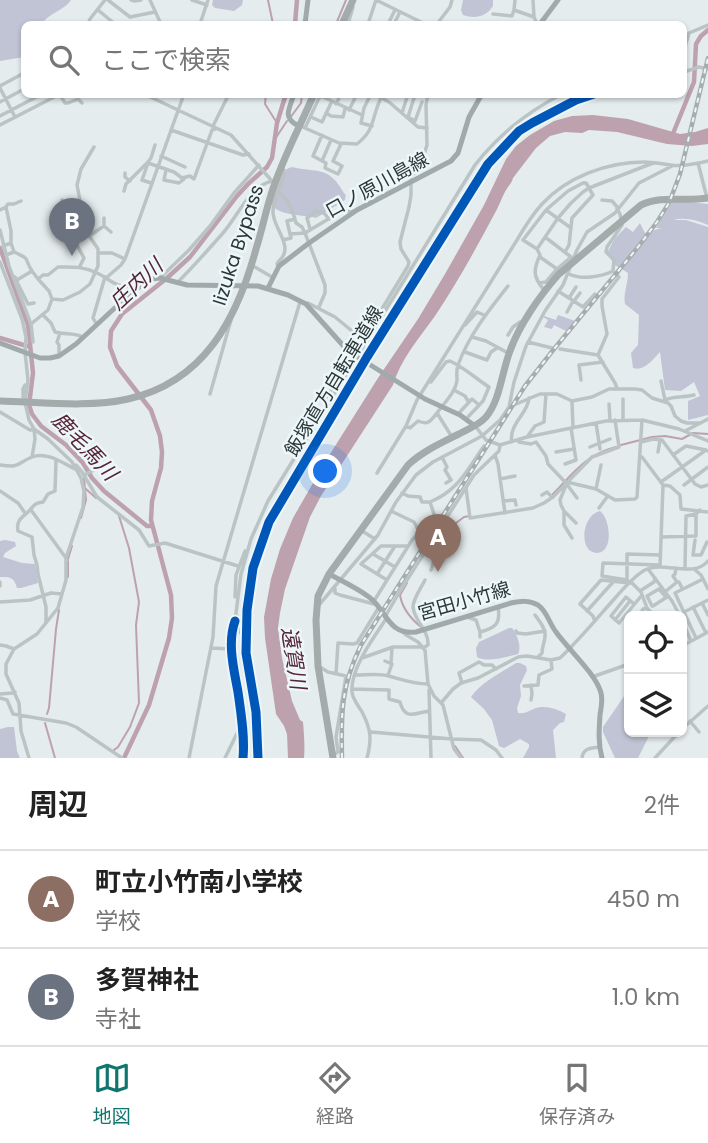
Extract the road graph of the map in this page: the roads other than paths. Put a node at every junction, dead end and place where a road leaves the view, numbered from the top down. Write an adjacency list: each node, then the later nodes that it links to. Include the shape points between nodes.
1 (107, 0): 14 (street); 17 (street, via 130,17)
2 (131, 0): 3 (street)
3 (141, 0)
4 (150, 0): 17 (street)
5 (192, 0): 13 (street)
6 (308, 0): 25 (main road)
7 (376, 0): 16 (street); 27 (street)
8 (452, 0): 32 (street)
9 (515, 0): 15 (street)
10 (533, 0): 20 (street)
11 (558, 0): 34 (main road)
12 (354, 2): 26 (highway)
13 (207, 3): 24 (street)
14 (97, 9): 21 (street); 22 (street)
15 (514, 10): 18 (street, via 512,16); 20 (street)
16 (398, 11): 19 (street); 28 (street); 29 (street)
17 (155, 12): 23 (street)
18 (493, 14)
19 (409, 16): 30 (street); 31 (street)
20 (534, 17): 33 (street)
21 (90, 21)
22 (111, 21)
23 (160, 21)
24 (201, 21)
25 (305, 21)
26 (346, 21)
27 (369, 21)
28 (390, 21)
29 (395, 21)
30 (406, 21)
31 (419, 21)
32 (439, 21)
33 (537, 21)
34 (541, 21)
35 (708, 25): 36 (street, via 689,33)
36 (687, 40)
37 (708, 69): 38 (street)
38 (687, 71)
39 (21, 75): 40 (street)
40 (0, 87): 62 (street)
41 (21, 91): 62 (street)
42 (34, 98): 69 (street)
43 (51, 98): 76 (street)
44 (60, 98): 65 (street)
45 (152, 98): 71 (street)
46 (182, 98): 71 (street)
47 (227, 98): 81 (street)
48 (293, 98): 80 (main road, via 289,120)
49 (315, 98): 80 (highway)
50 (316, 98): 77 (street)
51 (324, 98): 64 (street)
52 (338, 98): 64 (street)
53 (354, 98): 68 (street)
54 (370, 98): 74 (street)
55 (382, 98): 82 (street)
56 (383, 98): 73 (street)
57 (406, 98): 73 (street)
58 (414, 98): 67 (street); 78 (street, via 408,117)
59 (426, 98): 67 (street)
60 (480, 98): 110 (main road, 口ノ原川島線, via 454,158)
61 (555, 98): 147 (street, via 528,113 486,151)
62 (6, 99): 63 (street); 69 (street)
63 (0, 102)
64 (334, 102): 68 (street); 72 (street)
65 (68, 103): 66 (street, via 78,99); 70 (street)
66 (82, 103)
67 (424, 103): 78 (street); 83 (street)
68 (347, 109): 72 (street, via 343,117); 74 (street)
69 (11, 110): 75 (street); 76 (street)
70 (72, 110)
71 (177, 110): 81 (street); 84 (street)
72 (326, 113): 77 (street, via 322,122)
73 (402, 113): 78 (street)
74 (362, 115): 82 (street, via 361,123)
75 (0, 116)
76 (15, 117): 79 (street)
77 (311, 117): 80 (street)
78 (415, 123): 83 (street)
79 (0, 125)
80 (301, 126): 85 (street); 99 (highway, Iizuka Bypass); 108 (highway)
81 (215, 127): 87 (street); 91 (street)
82 (372, 127): 88 (street, via 356,144)
83 (427, 128): 110 (street, via 423,158)
84 (170, 130): 87 (street); 92 (street)
85 (322, 135): 86 (street); 93 (street, via 313,156)
86 (331, 140): 88 (street); 93 (street)
87 (207, 142): 91 (street); 107 (street, via 194,179)
88 (341, 143): 94 (street)
89 (155, 145): 96 (street)
90 (94, 147): 136 (street, via 77,185)
91 (249, 154): 101 (street)
92 (161, 156): 100 (street); 103 (street)
93 (322, 161): 105 (street)
94 (333, 161): 105 (street); 105 (street, via 342,166 338,174)
95 (708, 161): 98 (street)
96 (148, 162): 100 (street); 109 (street); 111 (street, via 142,180)
97 (655, 163): 102 (street); 112 (street); 188 (street, via 598,169 549,197 532,216)
98 (698, 163): 102 (street); 115 (street)
99 (283, 164): 108 (highway, Iizuka Bypass); 114 (street, via 285,176)
100 (158, 166): 104 (street); 111 (street)
101 (259, 166): 108 (street); 162 (street)
102 (672, 166): 120 (street, via 639,183)
103 (185, 167)
104 (166, 169): 107 (street); 107 (street, via 164,180 179,183)
105 (329, 170)
106 (125, 173): 109 (street)
107 (184, 178)
108 (272, 179): 153 (highway, Iizuka Bypass); 165 (street, via 252,195); 167 (highway)
109 (130, 181): 113 (street)
110 (411, 183): 123 (main road, 口ノ原川島線); 152 (street, via 400,242)
111 (152, 184): 149 (street)
112 (589, 188): 122 (street, via 583,183); 125 (street); 130 (street, via 593,196 572,218)
113 (124, 191)
114 (278, 192): 126 (street); 138 (street, via 273,217)
115 (708, 199): 128 (highway, via 648,202)
116 (62, 200): 154 (street, via 54,231 74,240 84,258)
117 (603, 200): 120 (street, via 610,200)
118 (21, 201): 119 (street)
119 (6, 207): 121 (street); 139 (street)
120 (618, 209): 128 (street); 150 (street, via 590,229)
121 (0, 210)
122 (545, 210): 125 (street); 142 (street, via 523,240)
123 (355, 211): 127 (street); 140 (main road, 口ノ原川島線)
124 (104, 218): 129 (street)
125 (558, 218): 130 (street); 137 (street)
126 (295, 219): 134 (street); 135 (street, via 287,221)
127 (329, 219): 131 (street); 131 (street, via 316,211 307,218)
128 (621, 220): 150 (highway); 157 (street, via 606,250 614,260)
129 (104, 226): 133 (street); 136 (street)
130 (571, 228): 143 (street)
131 (310, 229): 134 (street)
132 (0, 230): 141 (street)
133 (111, 232)
134 (305, 233): 135 (street); 140 (street)
135 (290, 234): 138 (street)
136 (89, 236): 145 (street)
137 (545, 237): 142 (street); 143 (street)
138 (283, 240): 155 (street)
139 (11, 243): 141 (street); 144 (street)
140 (309, 243): 155 (main road, 口ノ原川島線); 180 (street, via 325,285)
141 (2, 244): 146 (street)
142 (537, 249): 148 (street)
143 (565, 251): 150 (street)
144 (14, 252): 146 (street); 156 (street, via 28,260)
145 (98, 253): 149 (street); 158 (street)
146 (6, 256): 164 (street); 186 (street)
147 (419, 256): 152 (street); 206 (street)
148 (540, 257): 159 (street); 166 (street, via 535,265)
149 (125, 259): 161 (street)
150 (572, 259): 159 (highway)
151 (0, 262): 199 (street, via 22,319)
152 (409, 263): 193 (street)
153 (251, 265): 160 (street); 167 (highway, Iizuka Bypass)
154 (80, 266): 158 (street); 163 (street, via 58,267)
155 (279, 266): 160 (main road, 口ノ原川島線)
156 (32, 271): 163 (street); 164 (street)
157 (613, 271): 159 (street, via 577,278); 204 (street, via 619,277 602,299 607,334)
158 (96, 272): 161 (street); 176 (street, via 80,292 63,300)
159 (562, 272): 166 (street); 171 (street); 173 (highway)
160 (272, 277): 169 (main road, 口ノ原川島線)
161 (106, 278): 172 (street); 187 (street, via 93,318)
162 (160, 278): 165 (main road); 172 (main road, via 148,280)
163 (38, 279): 176 (street)
164 (17, 280): 179 (street, via 28,304)
165 (176, 283): 167 (main road)
166 (539, 283): 173 (street)
167 (242, 285): 169 (main road); 185 (highway, Iizuka Bypass); 214 (highway, via 221,330 205,351 172,379)
168 (508, 286): 184 (street)
169 (268, 288): 178 (main road)
170 (576, 288): 177 (street)
171 (558, 291): 177 (street); 196 (street)
172 (132, 292): 187 (main road)
173 (545, 292): 190 (highway)
174 (580, 293): 177 (street)
175 (595, 294): 177 (street, via 583,307)
176 (52, 299): 183 (street)
177 (572, 300): 182 (street)
178 (303, 302): 180 (street); 206 (main road); 327 (street)
179 (34, 303)
180 (318, 308): 193 (street)
181 (529, 309): 190 (street)
182 (567, 312)
183 (43, 315): 186 (street); 189 (street)
184 (484, 315): 188 (street, via 477,312); 192 (street)
185 (230, 318): 214 (highway, Iizuka Bypass, via 215,344 194,366 170,383); 215 (street)
186 (31, 324): 195 (street)
187 (97, 325): 191 (main road)
188 (461, 329): 217 (street)
189 (60, 333): 191 (street); 205 (street)
190 (510, 335): 203 (highway)
191 (83, 337): 205 (main road)
192 (472, 337): 197 (street); 201 (street)
193 (363, 340): 206 (street)
194 (0, 342): 199 (main road)
195 (33, 342)
196 (528, 342): 198 (street); 230 (street)
197 (497, 348): 201 (street, via 487,360); 203 (street)
198 (552, 348)
199 (26, 349): 205 (main road, via 37,357); 223 (street)
200 (560, 349): 202 (street)
201 (465, 352): 208 (street)
202 (580, 352): 204 (street); 209 (street)
203 (509, 353): 242 (highway, via 491,410)
204 (598, 355): 207 (street)
205 (60, 356)
206 (357, 357): 217 (main road); 220 (street); 319 (street, via 268,501)
207 (603, 362): 209 (street); 212 (street)
208 (458, 365): 213 (street); 217 (street, via 447,361); 228 (street, via 489,387)
209 (582, 365): 210 (street)
210 (581, 380)
211 (661, 381): 226 (street)
212 (617, 388): 225 (street); 226 (street, via 642,390)
213 (454, 390): 224 (street); 229 (street)
214 (146, 392): 223 (highway, via 110,400)
215 (210, 394)
216 (546, 394): 219 (street); 225 (street); 248 (street, via 544,422)
217 (420, 395): 229 (main road); 241 (street)
218 (694, 395): 226 (street)
219 (528, 398): 230 (street); 253 (street, via 512,431)
220 (325, 399)
221 (623, 399): 237 (street)
222 (0, 400): 223 (highway)
223 (25, 401): 244 (street)
224 (468, 401): 228 (street, via 473,399); 233 (street)
225 (572, 401): 243 (street)
226 (665, 401): 240 (street, via 681,421)
227 (609, 404): 236 (street)
228 (479, 405): 234 (street)
229 (441, 407): 232 (street); 233 (main road)
230 (509, 407): 246 (street)
231 (0, 412): 244 (street)
232 (437, 413): 241 (street, via 429,423); 247 (street)
233 (458, 414): 234 (main road)
234 (466, 419): 242 (main road)
235 (708, 419): 240 (street)
236 (613, 420): 237 (street); 239 (street); 287 (street, via 619,447 592,457)
237 (623, 420): 238 (street)
238 (642, 420): 245 (street); 254 (street)
239 (596, 423): 243 (street); 257 (street)
240 (701, 423): 245 (street)
241 (407, 426): 281 (street)
242 (475, 426): 246 (street); 247 (highway)
243 (572, 428): 248 (street); 260 (street)
244 (34, 429): 267 (street); 271 (street)
245 (690, 433): 252 (street)
246 (482, 436): 255 (street); 259 (street)
247 (452, 437): 259 (street); 280 (highway, via 422,453)
248 (527, 437): 251 (street)
249 (610, 439): 257 (street)
250 (660, 439): 254 (street); 263 (street); 265 (street)
251 (518, 440): 253 (street); 287 (street, via 537,442 548,464)
252 (708, 441)
253 (512, 442): 255 (street)
254 (641, 442): 266 (street)
255 (500, 445): 264 (street)
256 (484, 446): 301 (street, via 459,484)
257 (600, 446): 258 (street)
258 (590, 447)
259 (456, 448): 268 (street)
260 (574, 449): 262 (street); 272 (street, via 575,461)
261 (707, 450): 265 (street, via 686,446); 277 (street)
262 (556, 452)
263 (658, 452)
264 (495, 455): 284 (street); 292 (street)
265 (673, 455): 277 (street)
266 (640, 456): 289 (street); 297 (street, via 637,497 615,500)
267 (32, 457): 270 (street); 275 (street)
268 (441, 457): 285 (street); 288 (street, via 451,480)
269 (12, 460): 275 (street)
270 (56, 460): 278 (street); 304 (street, via 55,491)
271 (72, 462): 278 (street); 282 (street)
272 (565, 464)
273 (0, 465): 275 (street)
274 (601, 465): 293 (street)
275 (11, 467)
276 (708, 467): 286 (street)
277 (682, 468): 286 (street); 289 (street)
278 (77, 470): 325 (street, via 84,500)
279 (94, 470): 282 (street)
280 (402, 472): 285 (street); 312 (highway)
281 (377, 473)
282 (85, 475): 327 (street, via 97,497 139,530 151,547 163,543)
283 (515, 476): 284 (street)
284 (500, 479): 300 (street)
285 (411, 480): 295 (street)
286 (690, 480): 290 (street); 291 (street, via 701,488)
287 (566, 482): 293 (street); 298 (street); 299 (street); 306 (street, via 560,500)
288 (446, 483)
289 (662, 484): 307 (street, via 680,495 681,509); 314 (street)
290 (684, 485)
291 (708, 485)
292 (466, 488): 310 (street, via 470,518); 320 (street)
293 (596, 489): 297 (street)
294 (0, 491): 309 (street)
295 (402, 492): 301 (street); 305 (street)
296 (542, 495): 298 (street, via 547,492)
297 (607, 496): 303 (street)
298 (552, 497): 310 (street, via 533,508)
299 (577, 498)
300 (503, 501): 302 (street, via 515,500); 310 (street)
301 (430, 502): 313 (street, via 435,516)
302 (516, 505)
303 (599, 508)
304 (31, 510): 309 (street); 325 (street)
305 (391, 511): 313 (street, via 414,522); 317 (street)
306 (564, 511): 311 (street); 316 (street, via 564,525)
307 (698, 512): 308 (street); 315 (street, via 686,516); 315 (street, via 696,536)
308 (708, 512)
309 (25, 513): 353 (street, via 17,529 32,537)
310 (505, 513)
311 (574, 524)
312 (360, 530): 317 (street); 338 (highway)
313 (420, 533): 320 (street); 322 (street)
314 (661, 537): 315 (street); 324 (street)
315 (685, 537): 318 (street, via 695,540 693,555 701,555); 334 (street)
316 (572, 538)
317 (375, 539): 342 (street)
318 (708, 540)
319 (250, 541): 330 (street); 362 (street)
320 (430, 543): 337 (street, via 437,550); 372 (street)
321 (396, 546): 322 (street); 323 (street, via 382,545); 326 (street)
322 (408, 546): 332 (street)
323 (373, 554): 326 (street); 339 (street, via 361,564)
324 (660, 555): 329 (street, via 627,554); 331 (street)
325 (66, 558): 350 (street)
326 (385, 561): 332 (street); 339 (street)
327 (223, 562): 330 (street); 386 (street, via 216,586)
328 (707, 562): 336 (street); 340 (street)
329 (626, 564): 331 (street); 346 (street); 346 (street, via 603,563 602,576)
330 (238, 566): 362 (street)
331 (660, 566): 333 (street); 335 (street)
332 (395, 567): 343 (street)
333 (676, 568): 334 (street); 347 (street, via 673,576)
334 (685, 568): 336 (street)
335 (648, 569): 341 (street); 346 (street)
336 (694, 569): 340 (street)
337 (431, 570)
338 (330, 574): 342 (main road, 宮田小竹線); 368 (highway, via 320,590)
339 (377, 574): 343 (street)
340 (704, 577): 348 (street); 349 (street)
341 (655, 578): 351 (street); 352 (street)
342 (341, 580): 358 (main road, 宮田小竹線); 358 (street, via 336,594); 368 (street)
343 (387, 580): 358 (street)
344 (425, 580): 377 (street, via 413,605)
345 (614, 581): 346 (street); 363 (street); 363 (street, via 601,580 580,604)
346 (629, 582): 351 (street); 373 (street)
347 (677, 582): 348 (street); 352 (street)
348 (682, 588): 367 (street, via 675,593)
349 (708, 589)
350 (62, 594): 353 (street); 375 (street)
351 (642, 595): 356 (street); 360 (street)
352 (667, 595): 360 (street); 360 (street, via 659,589 647,596); 366 (street)
353 (44, 596): 355 (street); 375 (street)
354 (708, 600): 357 (street)
355 (0, 602)
356 (632, 603): 356 (street, via 619,623 611,616 626,597)
357 (702, 603): 361 (street); 370 (street)
358 (376, 604): 372 (main road, 宮田小竹線); 403 (street, via 359,642 338,643)
359 (498, 607): 371 (main road, 宮田小竹線); 371 (street, via 499,621 480,634 476,620); 389 (main road, 宮田小竹線, via 521,601 536,604)
360 (650, 607): 364 (street); 365 (street)
361 (693, 607): 367 (street); 381 (street)
362 (236, 610): 374 (street); 382 (street, via 239,631)
363 (587, 611): 373 (street)
364 (642, 611)
365 (652, 611)
366 (677, 611)
367 (684, 611)
368 (316, 614): 399 (highway)
369 (535, 615): 380 (street)
370 (708, 615)
371 (467, 617): 377 (main road, 宮田小竹線)
372 (385, 618): 378 (main road, 宮田小竹線); 393 (street)
373 (594, 620): 389 (street)
374 (235, 621): 391 (street); 436 (street, via 246,716)
375 (46, 623): 390 (street)
376 (687, 628): 383 (street)
377 (424, 629): 378 (main road, 宮田小竹線); 388 (street, via 428,645)
378 (402, 631): 388 (street)
379 (516, 631): 380 (street)
380 (545, 631): 392 (street)
381 (707, 633): 383 (street)
382 (246, 639)
383 (694, 640): 384 (street)
384 (687, 644)
385 (0, 645): 390 (street)
386 (211, 648): 391 (street); 434 (street)
387 (392, 648): 388 (street); 393 (street); 397 (street)
388 (423, 648): 411 (street)
389 (569, 648): 395 (street); 407 (main road, 宮田小竹線)
390 (14, 649): 402 (street)
391 (232, 649): 423 (street)
392 (538, 657): 395 (street); 401 (street, via 518,657)
393 (362, 658): 404 (street)
394 (468, 660): 398 (street)
395 (551, 660): 410 (street, via 552,668 538,675 538,685)
396 (386, 661): 397 (street)
397 (391, 663): 405 (street)
398 (472, 665): 401 (street, via 480,662); 409 (street, via 459,673)
399 (318, 666): 403 (street); 432 (highway)
400 (624, 666): 407 (street)
401 (496, 669): 409 (street)
402 (6, 674): 406 (street); 415 (street)
403 (336, 674): 408 (street, via 346,676)
404 (356, 674): 405 (street); 414 (street)
405 (388, 675): 411 (street)
406 (0, 676)
407 (592, 677): 430 (main road, 宮田小竹線, via 602,695)
408 (344, 683): 414 (street); 432 (street, via 338,752)
409 (462, 683): 418 (street)
410 (531, 685): 412 (street); 417 (street)
411 (428, 686): 418 (street); 420 (street)
412 (524, 686)
413 (0, 687): 416 (street)
414 (353, 687): 420 (street, via 389,690 389,699 400,702 402,709 413,715); 425 (street, via 354,699)
415 (15, 692): 416 (street); 421 (street)
416 (1, 695): 421 (street, via 13,714)
417 (531, 699)
418 (441, 703): 429 (street)
419 (708, 706): 422 (street)
420 (429, 711): 427 (street)
421 (21, 716): 431 (street, via 69,724); 433 (street)
422 (690, 721): 424 (street); 426 (street)
423 (242, 723): 435 (street); 436 (street)
424 (687, 724)
425 (371, 732): 427 (street); 437 (street)
426 (699, 732)
427 (430, 737): 429 (street); 438 (street)
428 (674, 737): 443 (street)
429 (452, 739): 439 (street); 440 (street, via 481,740)
430 (599, 747): 441 (street, via 586,749); 442 (main road, 宮田小竹線)
431 (117, 754)
432 (333, 757)
433 (29, 758)
434 (189, 758)
435 (225, 758)
436 (245, 758)
437 (367, 758)
438 (431, 758)
439 (461, 758)
440 (502, 758)
441 (583, 758)
442 (602, 758)
443 (654, 758)

